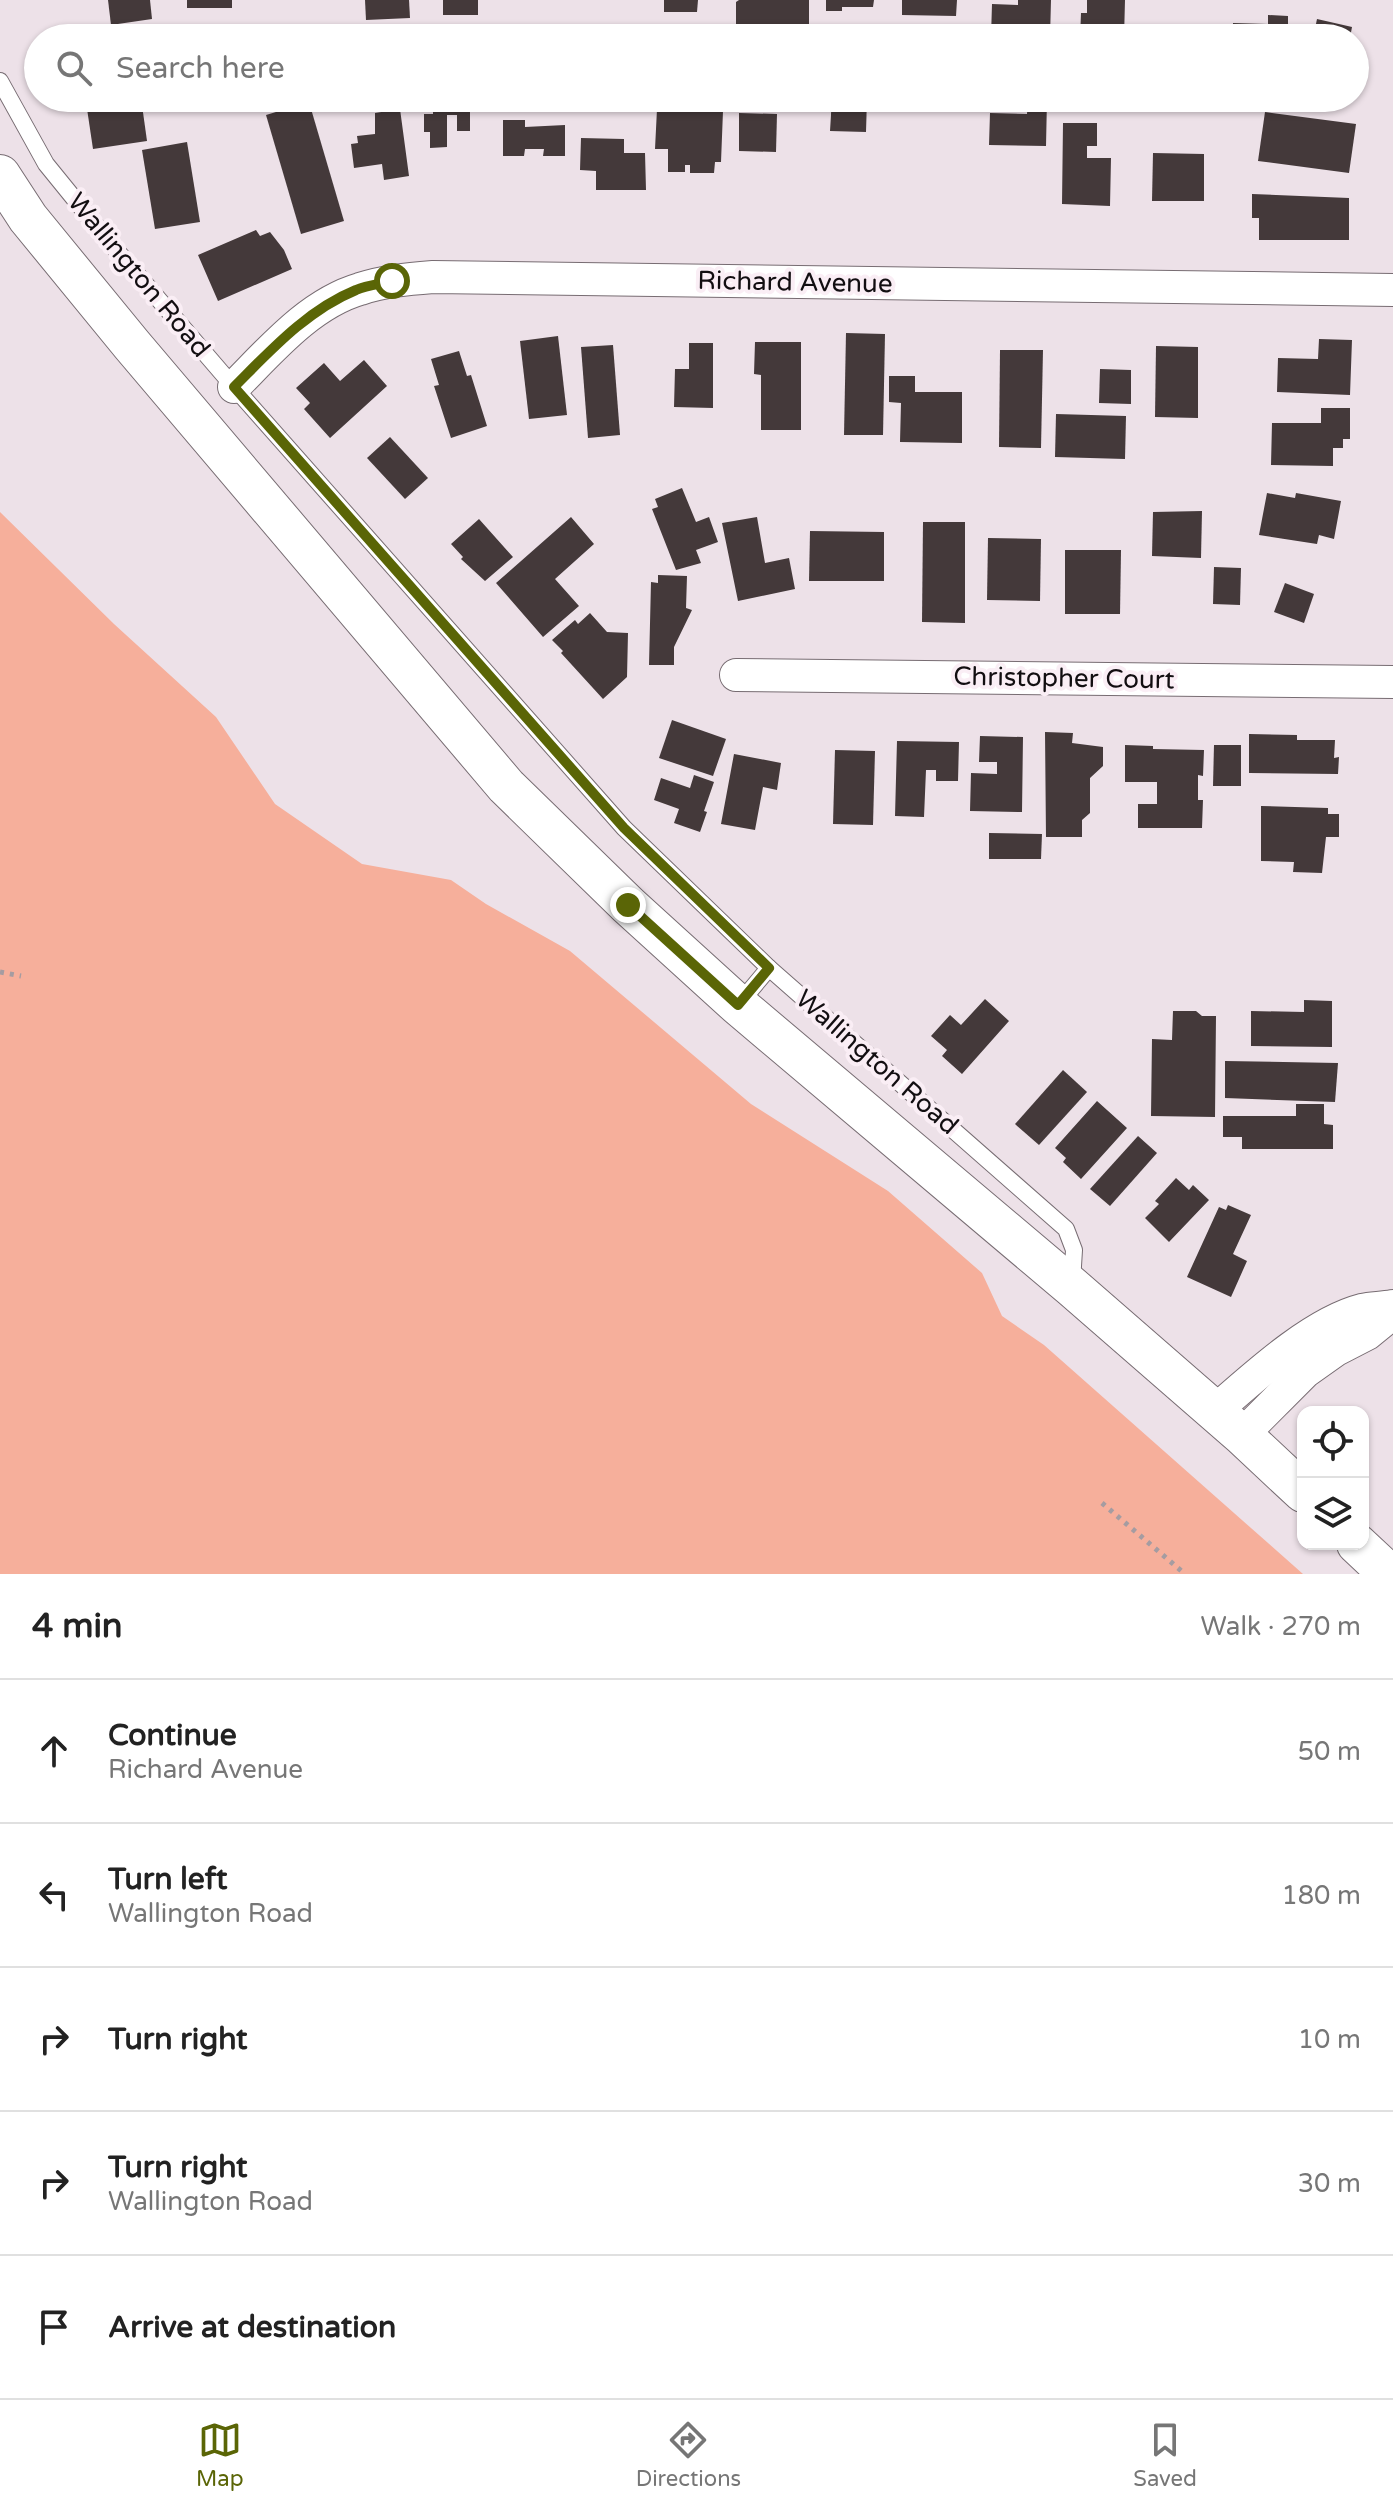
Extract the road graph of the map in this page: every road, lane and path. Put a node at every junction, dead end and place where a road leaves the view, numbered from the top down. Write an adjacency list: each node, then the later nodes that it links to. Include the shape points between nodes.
1 (0, 81): 4 (lane, Wallington Road, via 46,164)
2 (0, 175): 10 (street, Wallington Road, via 28,218 132,345 506,786)
3 (1393, 290): 4 (street, Richard Avenue, via 433,277 357,289 287,334)
4 (234, 387): 7 (lane, Wallington Road, via 624,828)
5 (736, 675): 6 (street, Christopher Court)
6 (1393, 682)
7 (769, 968): 10 (lane); 11 (lane, Wallington Road, via 1066,1229 1074,1250)
8 (0, 972): 9 (path)
9 (21, 976)
10 (738, 1005): 11 (street, Wallington Road)
11 (1072, 1287): 14 (street, Wallington Road)
12 (1393, 1306): 14 (street, via 1361,1310 1278,1358)
13 (1393, 1313): 14 (street)
14 (1229, 1423): 15 (street, Wallington Road)
15 (1297, 1486)
16 (1102, 1503): 18 (path)
17 (1363, 1550): 19 (street)
18 (1185, 1574)
19 (1389, 1574)

